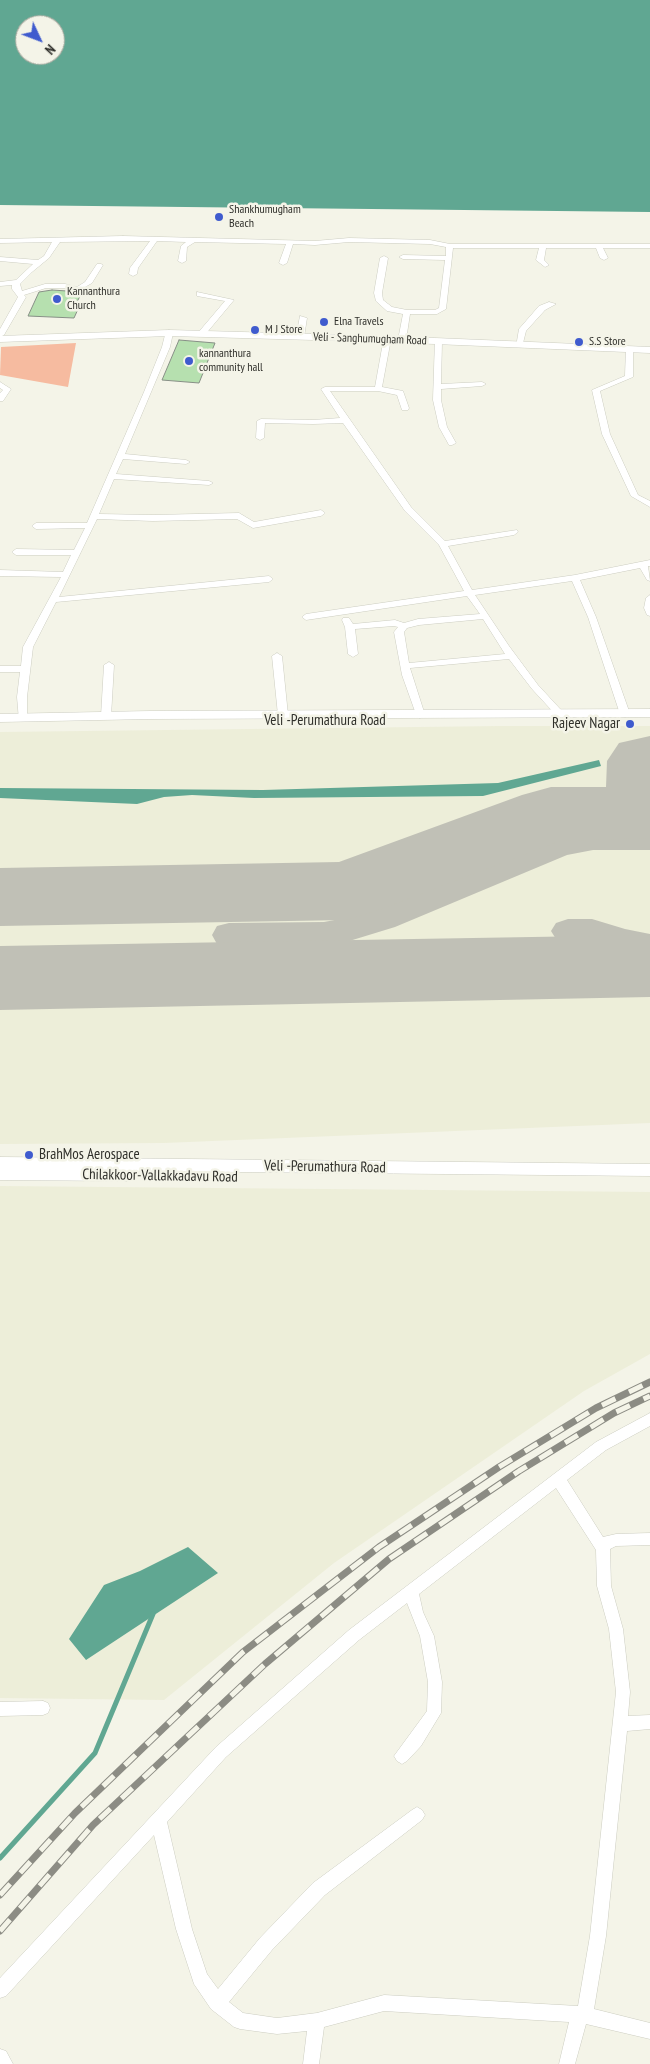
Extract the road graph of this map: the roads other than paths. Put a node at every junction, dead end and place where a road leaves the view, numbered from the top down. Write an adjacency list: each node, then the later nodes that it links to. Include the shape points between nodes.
1 (155, 239): 2 (street); 3 (street); 20 (street)
2 (57, 240): 4 (street); 16 (street, via 47,257)
3 (192, 240): 5 (street); 15 (street, via 184,246)
4 (0, 241)
5 (290, 242): 7 (street, via 349,240); 17 (street)
6 (543, 245): 7 (street); 8 (street); 18 (street, via 540,260)
7 (450, 246): 12 (street)
8 (599, 246): 9 (street); 13 (street)
9 (650, 246)
10 (403, 257): 12 (street)
11 (384, 258): 26 (street, via 378,293 380,300 390,309)
12 (449, 258): 26 (street, via 440,311)
13 (604, 258)
14 (0, 259): 16 (street)
15 (182, 261)
16 (39, 262): 21 (street)
17 (284, 263)
18 (545, 265)
19 (99, 266): 23 (street, via 88,283 78,290 45,286)
20 (133, 274)
21 (18, 282): 22 (street); 23 (street, via 16,287)
22 (0, 284)
23 (21, 294): 30 (street)
24 (200, 294): 29 (street, via 230,300)
25 (552, 304): 35 (street, via 542,308 522,331)
26 (407, 312): 33 (street)
27 (303, 318): 31 (street)
28 (169, 333): 29 (main road, Veli - Sanghumugham Road); 30 (main road, Veli - Sanghumugham Road); 47 (street, via 148,392)
29 (201, 334): 31 (main road, Veli - Sanghumugham Road)
30 (0, 337)
31 (300, 337): 32 (main road, Veli - Sanghumugham Road)
32 (387, 339): 33 (main road, Veli - Sanghumugham Road); 41 (street)
33 (402, 340): 34 (main road, Veli - Sanghumugham Road)
34 (438, 341): 35 (main road, Veli - Sanghumugham Road); 40 (street)
35 (519, 345): 36 (main road, Veli - Sanghumugham Road)
36 (629, 350): 37 (main road, Veli - Sanghumugham Road); 51 (street, via 629,377 596,390 606,434 635,496)
37 (650, 350)
38 (0, 384): 42 (street, via 7,389)
39 (482, 384): 40 (street)
40 (437, 387): 46 (street, via 443,427)
41 (378, 389): 43 (street, via 400,393); 44 (street, via 325,389)
42 (0, 399)
43 (405, 408)
44 (345, 420): 45 (street, via 261,421); 57 (street, via 408,509)
45 (260, 438)
46 (452, 443)
47 (119, 456): 48 (street); 49 (street)
48 (186, 462)
49 (110, 476): 50 (street); 53 (street)
50 (209, 483)
51 (650, 504)
52 (321, 513): 53 (street, via 253,525 239,516)
53 (94, 516): 54 (street)
54 (90, 525): 55 (street); 59 (street)
55 (36, 526)
56 (514, 532): 57 (street)
57 (443, 544): 66 (street)
58 (16, 552): 59 (street)
59 (77, 553): 62 (street)
60 (646, 563): 63 (street); 64 (street)
61 (0, 573): 62 (street)
62 (66, 576): 68 (street)
63 (575, 578): 66 (street); 84 (street)
64 (650, 578)
65 (269, 579): 68 (street)
66 (470, 594): 69 (street); 71 (street)
67 (650, 598): 70 (street)
68 (53, 600): 81 (street, via 28,647)
69 (341, 612): 72 (street); 73 (street)
70 (650, 613)
71 (485, 616): 74 (street); 77 (street)
72 (306, 617)
73 (350, 626): 74 (street); 75 (street)
74 (404, 626): 79 (street, via 399,632)
75 (353, 654)
76 (277, 656): 85 (street)
77 (512, 656): 79 (street); 82 (street)
78 (109, 665): 87 (street)
79 (406, 666): 86 (street)
80 (0, 669): 81 (street)
81 (25, 669): 89 (street)
82 (559, 713): 84 (main road); 86 (main road)
83 (650, 713): 84 (main road)
84 (625, 714)
85 (283, 715): 86 (main road); 87 (main road)
86 (420, 715)
87 (106, 716): 89 (main road)
88 (0, 718): 89 (main road)
89 (22, 718)
90 (650, 719): 91 (main road, Veli -Perumathura Road)
91 (0, 724)
92 (0, 1163): 93 (main road, Veli -Perumathura Road)
93 (650, 1170)
94 (0, 1174): 95 (main road, Chilakkoor-Vallakkadavu Road)
95 (650, 1180)
96 (650, 1419): 97 (street, via 601,1446)
97 (558, 1479): 99 (street); 100 (street)
98 (650, 1539): 99 (street, via 606,1542)
99 (603, 1549): 104 (street, via 604,1586 616,1629 623,1692)
100 (411, 1592): 105 (street, via 427,1636 435,1682 434,1713); 107 (street, via 354,1636 221,1752)
101 (0, 1708): 102 (street)
102 (43, 1708)
103 (650, 1722): 104 (street)
104 (620, 1724): 110 (street, via 598,1936)
105 (402, 1756)
106 (416, 1815): 109 (street, via 319,1889 266,1944)
107 (158, 1819): 108 (street); 109 (street, via 184,1929 200,1978)
108 (0, 1990)
109 (217, 2003): 111 (street, via 240,2021 278,2026)
110 (582, 2015): 111 (street, via 384,2003); 112 (street); 116 (street)
111 (317, 2021): 115 (street)
112 (650, 2030)
113 (0, 2056): 114 (street)
114 (5, 2064)
115 (311, 2064)
116 (567, 2064)

